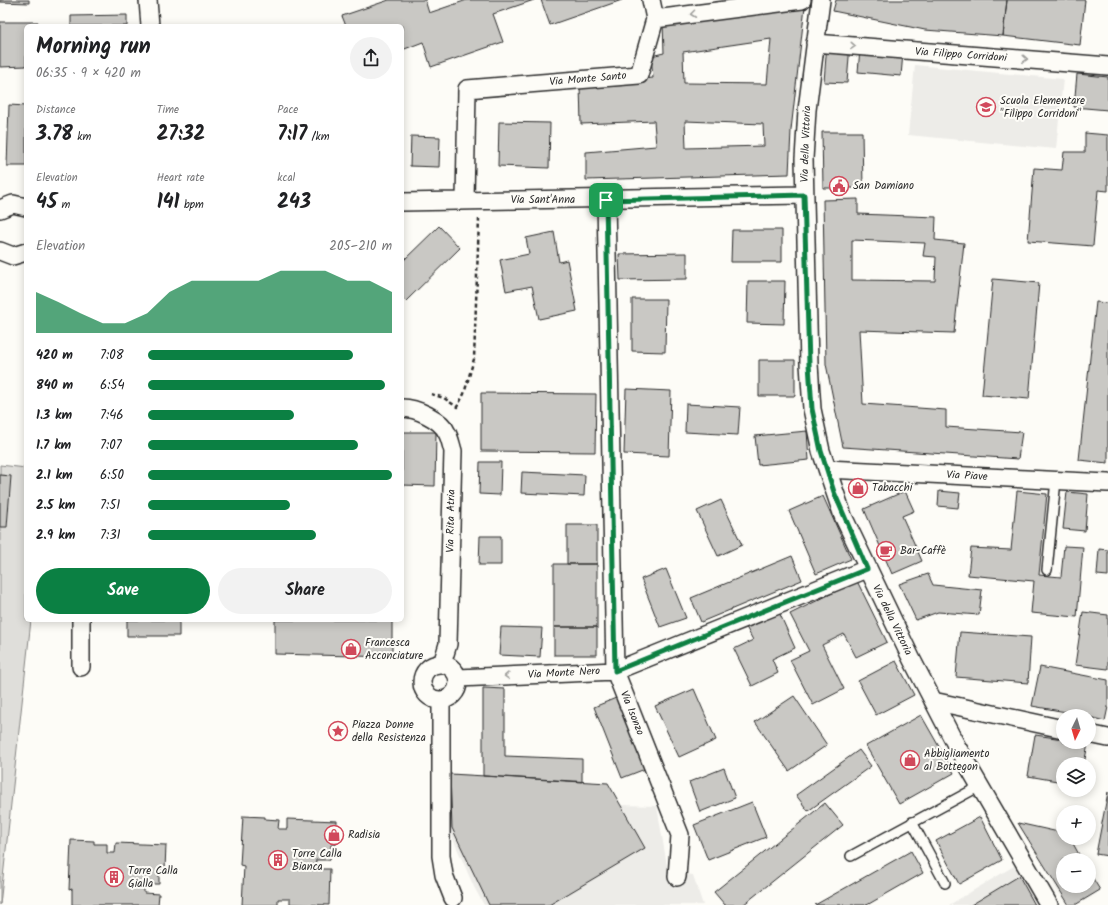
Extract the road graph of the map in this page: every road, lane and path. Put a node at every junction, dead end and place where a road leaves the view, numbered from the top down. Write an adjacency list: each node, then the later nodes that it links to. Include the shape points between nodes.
1 (148, 0): 6 (street)
2 (651, 0): 5 (street)
3 (802, 0): 5 (street, one-way to 5)
4 (821, 0): 7 (street, Via della Vittoria)
5 (655, 19): 11 (street, Via Monte Santo, via 639,75 466,89)
6 (150, 24)
7 (815, 43): 8 (street, Via Filippo Corridoni, one-way to 8); 9 (street, Via della Vittoria, via 806,110)
8 (1108, 66)
9 (804, 195): 10 (street, Via Sant'Anna); 20 (street, Via della Vittoria, via 812,409)
10 (606, 200): 11 (street, Via Sant'Anna); 28 (street, Via Isonzo)
11 (465, 201): 12 (street, Via Sant'Anna)
12 (404, 202)
13 (24, 207): 14 (street, via 13,204)
14 (0, 209)
15 (479, 218): 18 (path, via 474,359 464,394)
16 (13, 253): 17 (street)
17 (24, 265)
18 (457, 407)
19 (404, 408): 26 (street, Via Rita Atria, via 430,416 447,431 453,451 448,644)
20 (827, 469): 21 (street, Via Piave); 23 (street, Via della Vittoria, via 843,516)
21 (1056, 480): 22 (street, Via Piave); 24 (lane)
22 (1108, 483)
23 (867, 569): 28 (street, Via Monte Nero); 31 (street, Via della Vittoria)
24 (1047, 570)
25 (81, 622): 27 (street)
26 (442, 664): 29 (street, via 452,668); 30 (street, via 430,666 422,676 421,682 425,693)
27 (81, 667)
28 (615, 671): 29 (street, Via Monte Nero, one-way to 29); 38 (street, Via Isonzo, via 680,835)
29 (458, 678): 30 (street, via 456,690 447,699)
30 (441, 700): 40 (street, via 441,856 444,875)
31 (933, 701): 32 (street); 35 (street, Via della Vittoria)
32 (1056, 727)
33 (1096, 735): 34 (street)
34 (1108, 738)
35 (980, 786): 36 (lane); 41 (street, Via della Vittoria)
36 (912, 822): 37 (lane); 39 (lane)
37 (851, 856)
38 (677, 877)
39 (945, 883)
40 (453, 898)
41 (1049, 905)

